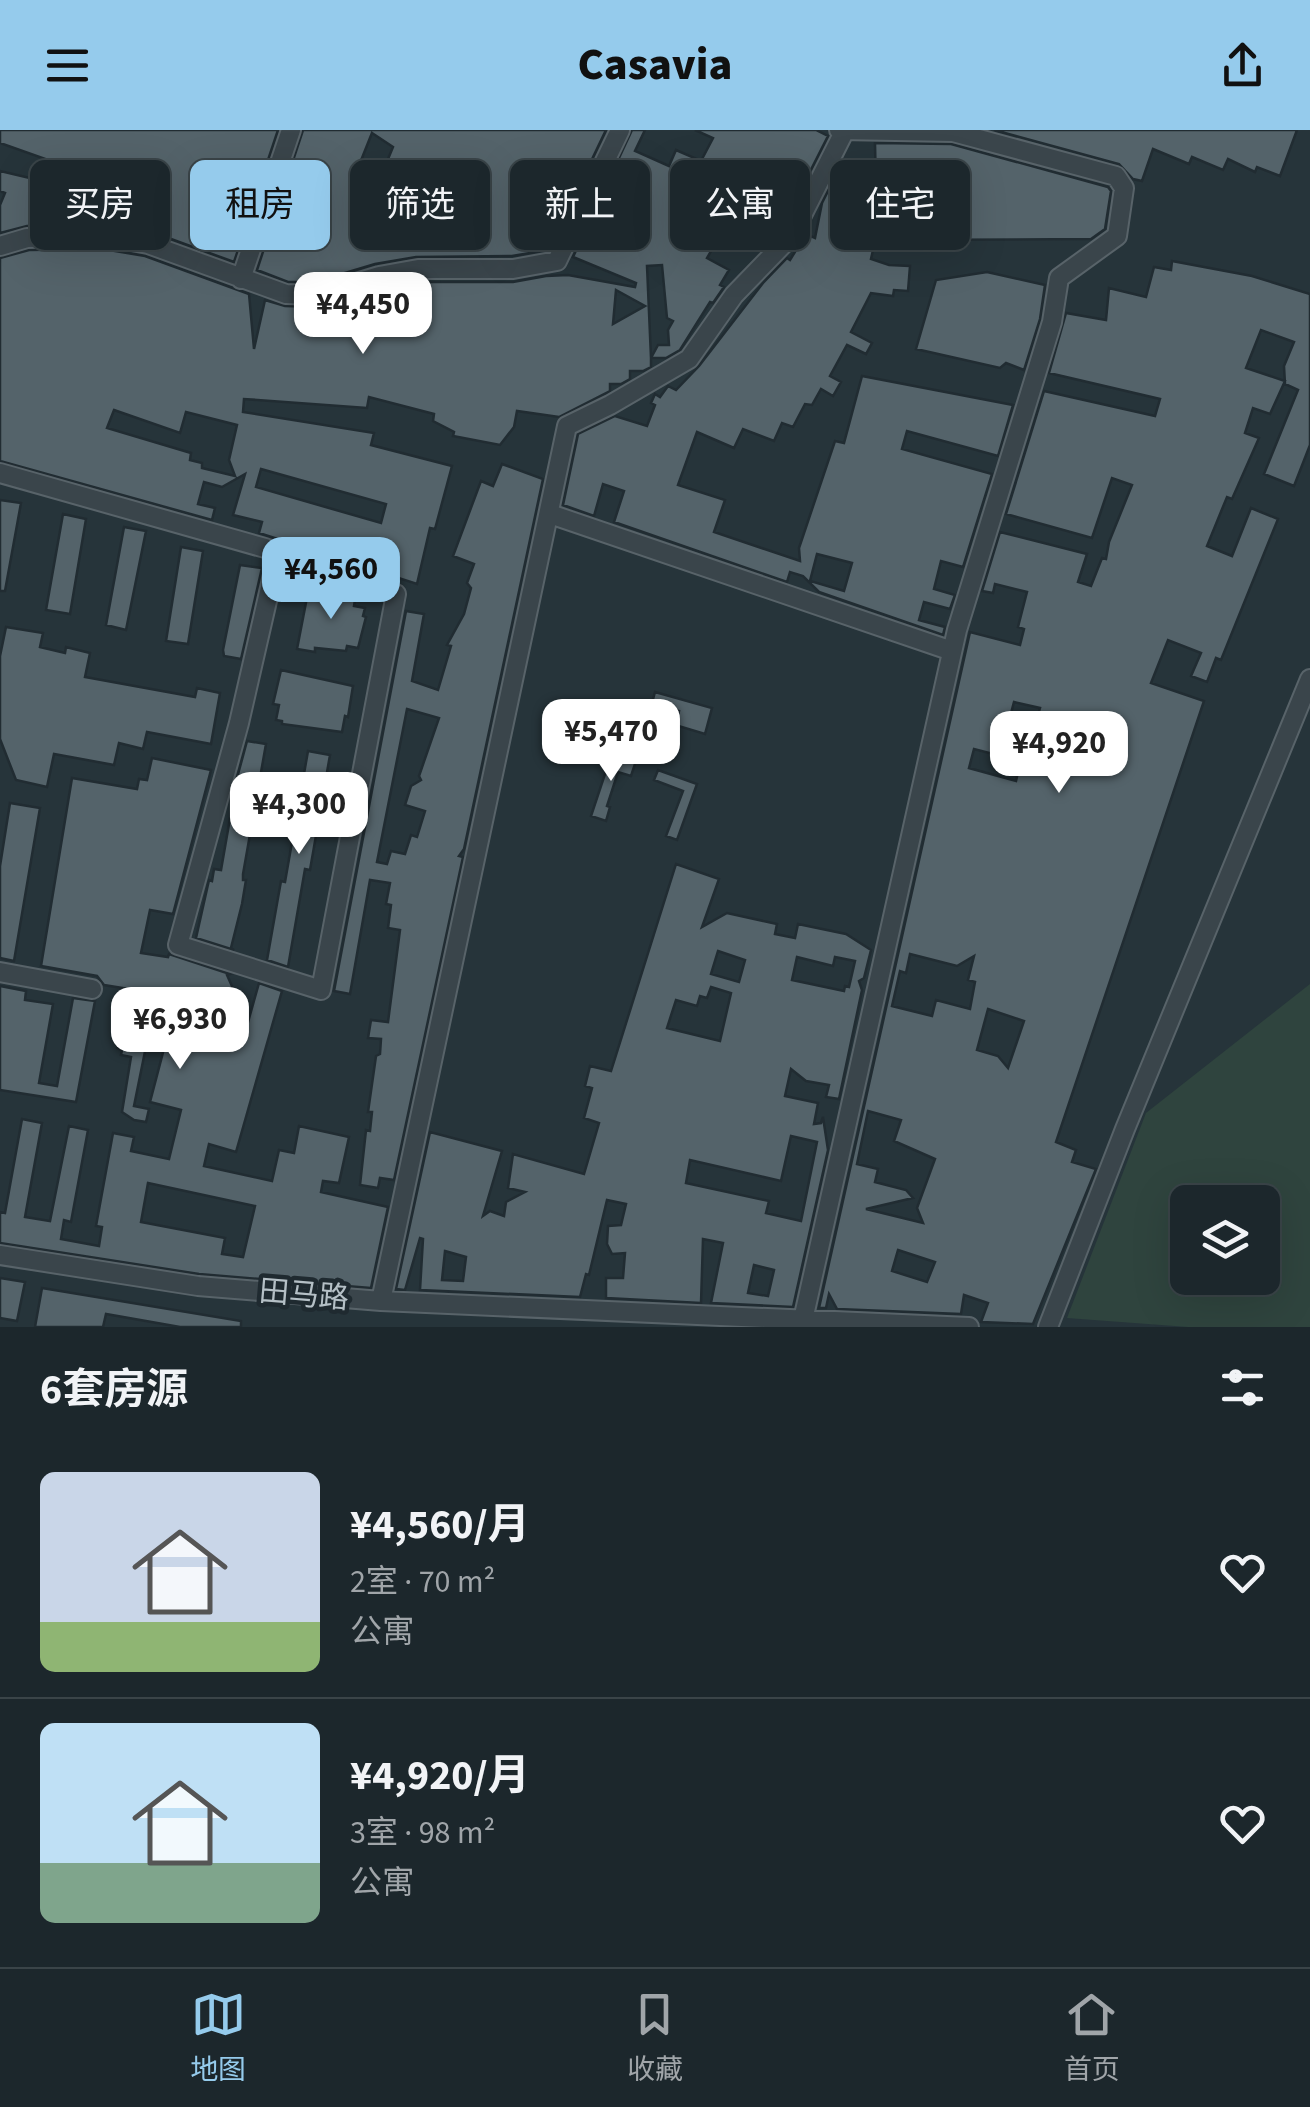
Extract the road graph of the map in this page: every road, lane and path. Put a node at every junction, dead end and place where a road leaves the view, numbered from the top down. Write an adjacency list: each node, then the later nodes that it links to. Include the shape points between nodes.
1 (291, 130): 5 (street)
2 (620, 130): 5 (street, via 558,261 513,269 418,270 317,295 286,294)
3 (841, 131): 7 (street, via 792,235 734,296 688,359 567,426); 9 (street, via 953,132 1116,176 1124,188 1117,236 1059,278 1052,322)
4 (0, 246): 5 (street, via 27,238 104,236 148,244)
5 (241, 279)
6 (0, 473): 8 (street)
7 (549, 514): 9 (street); 14 (street)
8 (278, 552): 8 (street, via 396,594 321,990 178,945)
9 (952, 651): 15 (street)
10 (1310, 679): 17 (street)
11 (0, 972): 12 (street)
12 (92, 988)
13 (0, 1256): 14 (street, 田马路, via 198,1286)
14 (381, 1302): 15 (street, 田马路)
15 (802, 1320): 16 (street, 田马路)
16 (969, 1327)
17 (1048, 1327)

